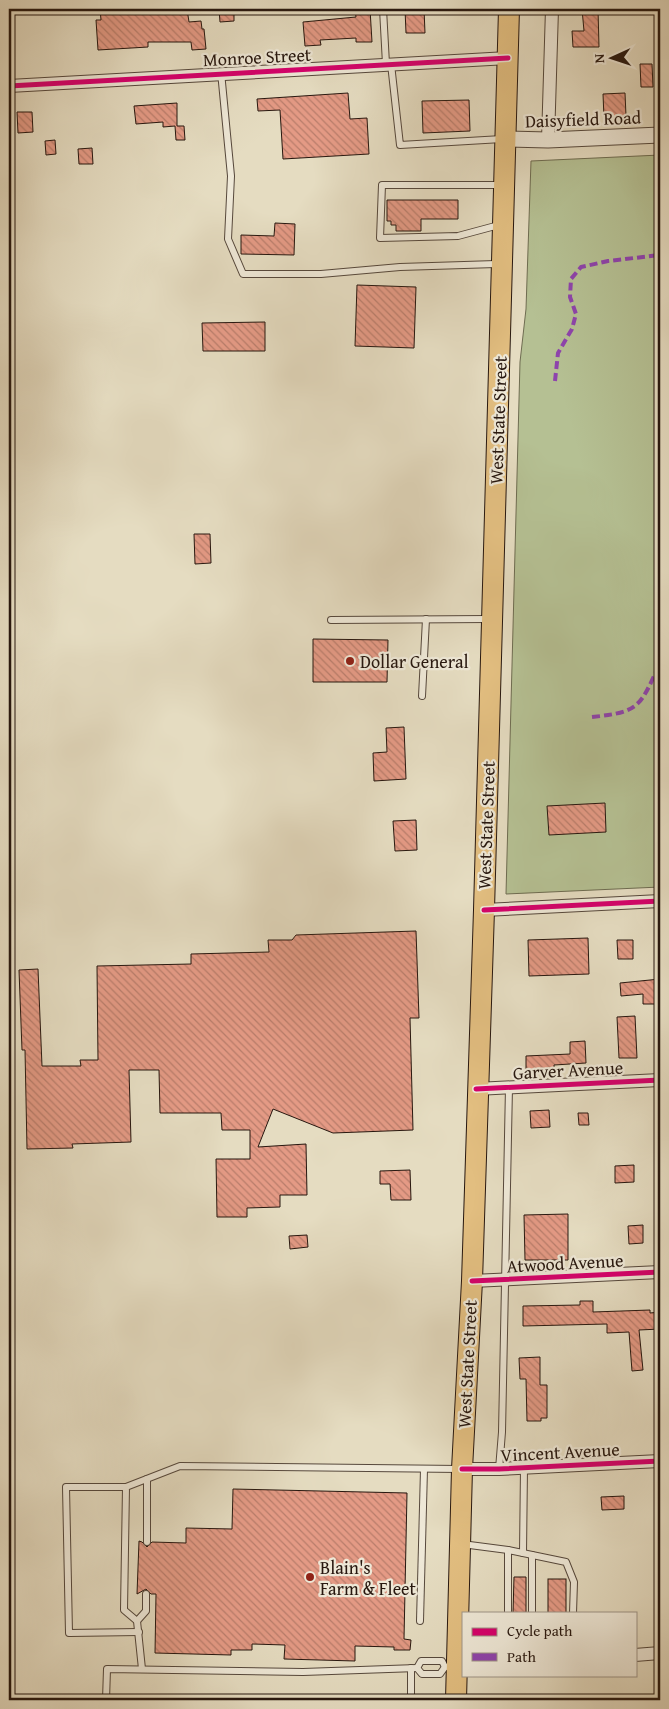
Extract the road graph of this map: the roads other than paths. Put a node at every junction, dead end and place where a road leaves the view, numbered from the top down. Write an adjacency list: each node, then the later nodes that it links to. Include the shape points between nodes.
1 (383, 9): 5 (lane)
2 (509, 9): 4 (main road, West State Street)
3 (552, 9): 10 (street)
4 (508, 58): 5 (street, Monroe Street); 9 (main road, West State Street)
5 (389, 64): 6 (street, Monroe Street); 9 (lane, via 400,145)
6 (221, 72): 7 (street, Monroe Street); 13 (lane, via 230,176 228,239 243,274 322,274 400,267)
7 (9, 86)
8 (660, 134): 10 (street, Daisyfield Road)
9 (506, 139): 10 (street, Daisyfield Road); 11 (main road, West State Street)
10 (548, 140)
11 (505, 185): 12 (main road, West State Street); 12 (lane, via 382,185 380,238 458,236)
12 (504, 224): 15 (main road, West State Street)
13 (496, 264)
14 (426, 619): 15 (lane); 16 (lane); 17 (lane)
15 (492, 619): 19 (main road, West State Street)
16 (332, 620)
17 (422, 696)
18 (660, 901): 19 (street)
19 (484, 910): 22 (main road, West State Street)
20 (660, 1080): 21 (street, Garver Avenue)
21 (510, 1087): 22 (street, Garver Avenue); 24 (lane)
22 (476, 1089): 25 (main road, West State Street)
23 (660, 1272): 24 (street, Atwood Avenue)
24 (504, 1280): 25 (street, Atwood Avenue); 30 (lane)
25 (472, 1281): 29 (main road, West State Street)
26 (660, 1461): 27 (street, Vincent Avenue)
27 (524, 1468): 30 (street, Vincent Avenue); 36 (lane)
28 (424, 1469): 29 (lane); 31 (lane, via 180,1466); 43 (lane)
29 (462, 1469): 30 (street, Vincent Avenue); 34 (main road, West State Street)
30 (499, 1469)
31 (147, 1479): 32 (lane); 33 (lane)
32 (126, 1487): 42 (lane, via 124,1610); 44 (lane, via 66,1487 68,1632)
33 (147, 1542)
34 (460, 1544): 35 (lane); 47 (main road, West State Street)
35 (508, 1550): 36 (lane); 39 (lane)
36 (523, 1553): 37 (lane)
37 (532, 1555): 40 (lane); 41 (lane, via 566,1562 574,1582)
38 (146, 1594): 42 (lane, via 146,1610)
39 (508, 1612)
40 (532, 1612)
41 (573, 1612)
42 (137, 1621): 44 (lane)
43 (420, 1621)
44 (139, 1632): 49 (lane)
45 (660, 1653): 46 (street)
46 (636, 1654)
47 (455, 1666): 48 (lane, via 442,1661 421,1661); 48 (lane, via 440,1674 422,1674); 52 (main road, West State Street)
48 (414, 1668): 49 (lane, via 309,1672); 51 (lane)
49 (142, 1669): 50 (lane, via 107,1669)
50 (106, 1700)
51 (411, 1700)
52 (456, 1700)

